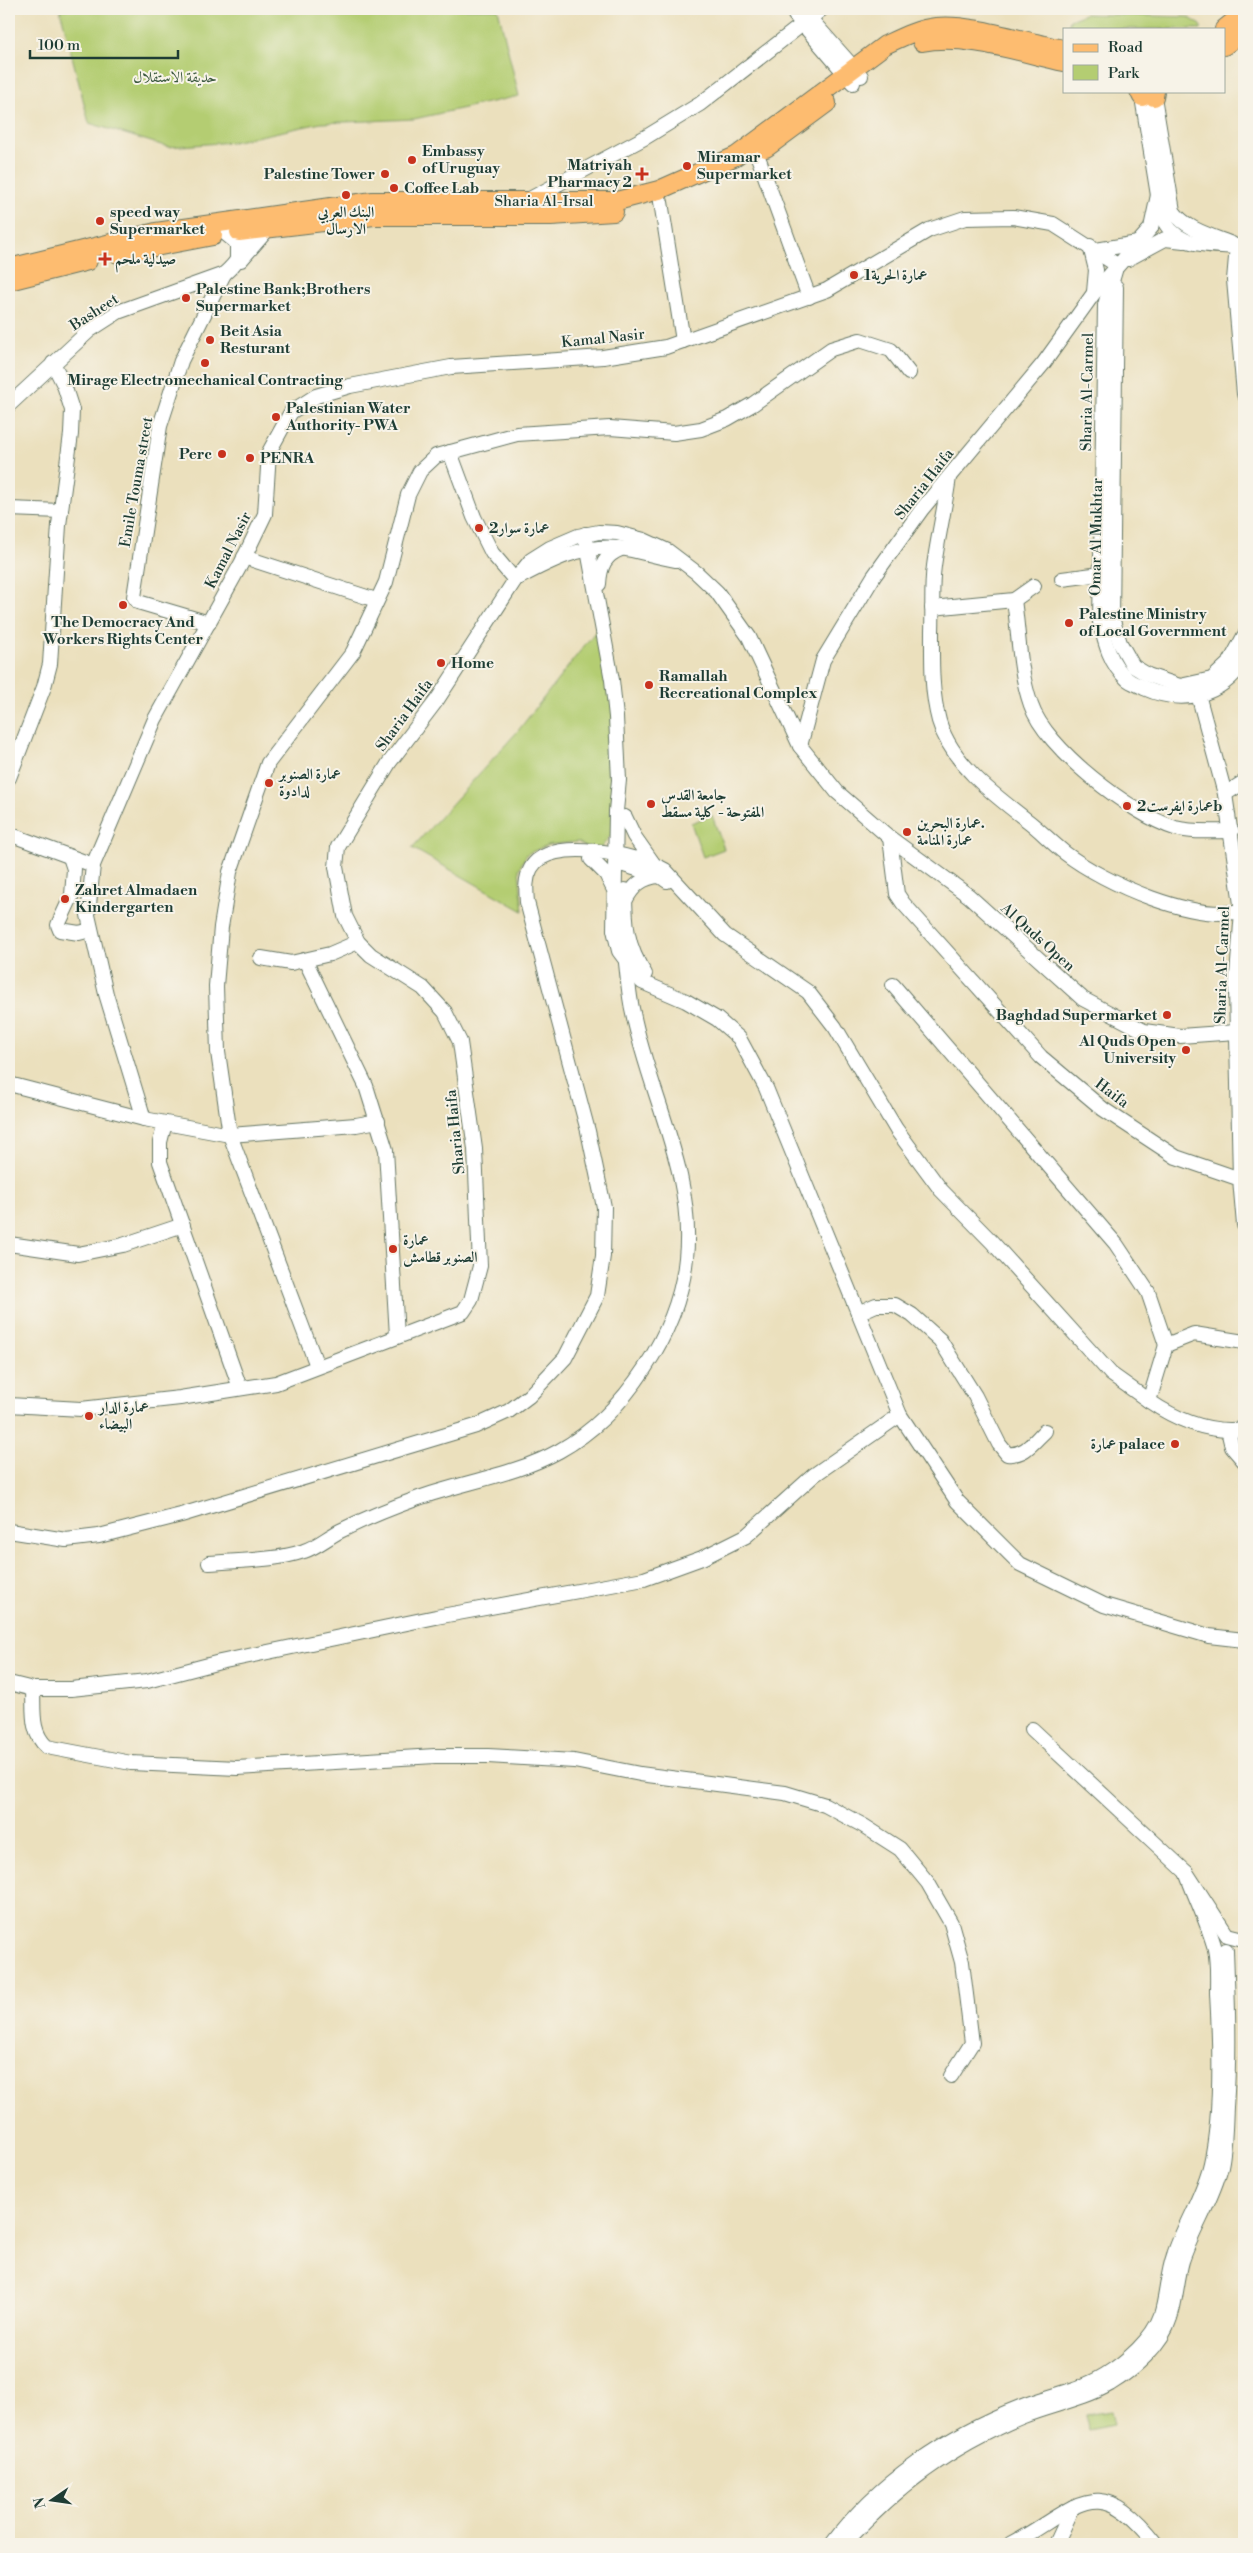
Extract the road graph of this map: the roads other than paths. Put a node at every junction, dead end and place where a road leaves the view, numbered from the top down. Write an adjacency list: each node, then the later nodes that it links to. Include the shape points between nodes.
1 (793, 9): 4 (street)
2 (822, 9): 4 (street)
3 (1244, 13): 5 (main road)
4 (805, 17): 10 (street); 14 (street, via 700,104 646,137)
5 (1225, 28)
6 (1244, 31): 7 (main road)
7 (1226, 44)
8 (1063, 49): 10 (main road, Sharia Al-Irsal, via 966,28 936,27 908,34 886,45)
9 (1063, 62): 10 (main road, Sharia Al-Irsal, via 962,40 938,39 911,45)
10 (853, 75): 12 (main road, Sharia Al-Irsal, via 796,128); 14 (main road, Sharia Al-Irsal, via 736,156 659,190 617,201)
11 (1147, 93): 13 (street); 16 (street)
12 (758, 154): 15 (main road, Sharia Al-Irsal); 31 (street)
13 (1158, 195): 20 (street); 21 (street, Sharia Haifa, via 1151,228)
14 (524, 202): 27 (main road, Sharia Al-Irsal, via 373,201 156,232)
15 (661, 202): 17 (main road, Sharia Al-Irsal, via 624,211 578,215 374,216); 34 (street)
16 (1173, 211): 20 (street); 23 (street, via 1186,224)
17 (268, 228): 18 (main road, Sharia Al-Irsal); 25 (street, Basheet)
18 (247, 231): 19 (main road, Sharia Al-Irsal); 25 (street)
19 (226, 234): 25 (street, via 237,243); 30 (main road, Sharia Al-Irsal, via 124,252)
20 (1167, 235): 22 (street); 26 (street)
21 (1138, 242): 24 (street); 26 (street, Sharia Haifa)
22 (1216, 247): 23 (street); 29 (street, via 1228,262)
23 (1241, 247): 29 (street)
24 (1093, 248): 26 (street, Kamal Nasir); 31 (street, Kamal Nasir, via 1053,224 1013,217 965,218 929,230 827,290); 32 (street, via 1096,270)
25 (237, 264): 28 (street, Basheet)
26 (1117, 265): 32 (street, Sharia Haifa); 33 (street, Sharia Al-Carmel); 49 (street, Omar Al Mukhtar)
27 (9, 268)
28 (224, 274): 35 (street, Basheet, via 118,312 90,330); 57 (street, Emile Touma street, via 181,361 160,426 134,597 138,602)
29 (1234, 280): 37 (street)
30 (9, 281)
31 (809, 297): 34 (street, Kamal Nasir)
32 (1090, 298): 33 (street); 40 (street, Sharia Haifa, via 1043,364)
33 (1104, 305): 49 (street, Sharia Al-Carmel)
34 (683, 341): 46 (street, Kamal Nasir, via 666,347 603,357 451,367 350,386 316,396 291,412 269,452 265,514)
35 (53, 363): 38 (street, Basheet); 42 (street, via 72,410)
36 (908, 373): 39 (street, via 891,350 860,340 831,349 753,404 728,419 701,429 674,433 610,428 517,434)
37 (1244, 394)
38 (9, 405)
39 (450, 452): 51 (street, via 474,518 492,553); 54 (street, via 436,456 420,471 408,495 386,582)
40 (949, 476): 56 (street, via 934,568); 61 (street, Sharia Haifa, via 874,576 823,660)
41 (9, 509): 42 (street)
42 (61, 511): 62 (street, via 50,664)
43 (585, 534): 45 (street); 48 (street, Sharia Haifa, via 616,532 644,540 668,551); 51 (street, Sharia Haifa, via 530,560)
44 (621, 549): 45 (street, Sharia Haifa); 48 (street, Sharia Haifa); 53 (street, via 610,553 603,562)
45 (589, 550): 47 (street, Sharia Haifa); 53 (street)
46 (244, 557): 54 (street); 57 (street, Kamal Nasir)
47 (556, 558): 51 (street, Sharia Haifa); 53 (street, via 576,559 584,566)
48 (680, 561): 61 (street, Sharia Haifa, via 717,592 749,637)
49 (1107, 572): 50 (street); 60 (street, Sharia Al-Carmel, via 1100,622 1107,652 1128,680 1159,694 1181,698)
50 (1062, 578)
51 (515, 580): 82 (street, Sharia Haifa, via 437,700 389,763 338,847 336,867 345,916)
52 (1034, 586): 55 (street)
53 (597, 597): 63 (street, via 613,688)
54 (376, 600): 93 (street, via 353,652 268,763 230,872 216,986 218,1052)
55 (1014, 600): 56 (street); 69 (street, via 1024,678 1031,706 1047,735 1097,781 1149,818 1195,832)
56 (932, 608): 80 (street, via 935,704 948,742 968,769 1066,853 1119,884 1170,905 1214,913)
57 (209, 623): 76 (street, Kamal Nasir, via 155,719)
58 (1244, 636): 60 (street, via 1230,662)
59 (1244, 661): 60 (street, Sharia Al-Carmel, via 1236,674 1216,690)
60 (1197, 688): 66 (street, Sharia Al-Carmel)
61 (800, 746): 65 (street, Sharia Haifa)
62 (9, 778)
63 (619, 780): 67 (street); 68 (street)
64 (1244, 782): 66 (street)
65 (838, 792): 71 (street, Al Quds Open)
66 (1225, 794): 69 (street, Sharia Al-Carmel)
67 (625, 817): 74 (street); 75 (street)
68 (616, 829): 72 (street, via 612,841); 74 (street)
69 (1232, 832): 80 (street, Sharia Al-Carmel)
70 (9, 834): 73 (street)
71 (890, 838): 88 (street, Al Quds Open, via 969,896 1083,999 1144,1031 1180,1036); 95 (street, Haifa, via 898,894 903,903 1041,1057 1104,1109 1176,1156)
72 (592, 855): 74 (street); 78 (street); 112 (street, via 565,852 545,856 531,867 525,884 527,902 588,1131 604,1207 603,1256 597,1296 565,1358 516,1406 476,1426 180,1515 99,1536 66,1540)
73 (70, 857): 76 (street); 81 (street, via 74,869 72,895 58,925 65,932)
74 (621, 860): 75 (street); 77 (street); 78 (street)
75 (653, 863): 79 (street, via 665,870)
76 (93, 865): 81 (street, Kamal Nasir, via 88,915)
77 (660, 876): 78 (street, via 639,882); 79 (street)
78 (620, 897): 85 (street, via 614,930); 87 (street, via 635,958)
79 (690, 898): 105 (street, via 725,935 808,992 835,1027 896,1129 941,1190 1110,1374)
80 (1243, 910): 88 (street, Sharia Al-Carmel, via 1237,946)
81 (91, 930): 90 (street, Kamal Nasir, via 106,994)
82 (358, 942): 84 (street); 100 (street, Sharia Haifa, via 371,955 423,988 445,1012 460,1042 475,1149 480,1266 470,1300 463,1312)
83 (261, 958): 84 (street, via 291,963)
84 (305, 960): 91 (street, via 366,1086)
85 (626, 963): 87 (street, via 642,982); 113 (street, via 633,1014 673,1147 685,1203 686,1257 678,1299 656,1351 627,1393 591,1429 559,1451 512,1470 416,1499 290,1556)
86 (893, 985): 102 (street, via 1116,1244 1148,1292)
87 (663, 992): 99 (street, via 718,1019 739,1038 766,1088)
88 (1240, 1031): 95 (street, Sharia Al-Carmel)
89 (9, 1084): 90 (street)
90 (146, 1120): 92 (street); 94 (street, Kamal Nasir, via 152,1147)
91 (378, 1121): 93 (street); 100 (street, via 386,1150)
92 (165, 1123): 93 (street); 94 (street, via 160,1142)
93 (230, 1135): 103 (street)
94 (160, 1162): 96 (street, Kamal Nasir)
95 (1242, 1179): 97 (street)
96 (183, 1225): 98 (street, via 123,1245 78,1254); 104 (street, Kamal Nasir)
97 (1244, 1225)
98 (9, 1244)
99 (858, 1313): 107 (street); 110 (street, via 876,1306 895,1306 912,1314 940,1340 1007,1454 1026,1451)
100 (397, 1336): 103 (street, Sharia Haifa)
101 (1244, 1342): 102 (street, via 1194,1334)
102 (1166, 1345): 105 (street)
103 (317, 1366): 104 (street, Sharia Haifa, via 276,1383)
104 (240, 1388): 106 (street, Sharia Haifa, via 81,1409)
105 (1148, 1401): 109 (street, via 1174,1418 1215,1430)
106 (9, 1405)
107 (900, 1415): 114 (street, via 957,1501 1020,1564 1104,1605 1209,1636); 116 (street, via 814,1475 746,1536 702,1558 644,1579 436,1617 220,1662 147,1681 71,1689)
108 (1244, 1429): 109 (street)
109 (1228, 1430): 111 (street, via 1232,1448)
110 (1045, 1431)
111 (1244, 1461)
112 (9, 1531)
113 (209, 1563)
114 (1244, 1640)
115 (9, 1683): 116 (street)
116 (33, 1689): 121 (street, via 34,1726 40,1742 47,1747 131,1763 237,1768 334,1760 488,1756 574,1761 649,1775 785,1793 825,1805 900,1849 928,1883 951,1923 962,1962 972,2043)
117 (1032, 1729): 118 (street)
118 (1186, 1872): 119 (street, via 1227,1935); 120 (street)
119 (1244, 1939): 120 (street)
120 (1221, 1950): 123 (street, via 1212,2157 1205,2183 1175,2252 1161,2315 1151,2334 1105,2375 976,2426 934,2451 896,2478); 124 (street, via 1228,2076 1223,2152 1214,2186 1182,2261 1171,2318 1159,2340 1110,2383 980,2435 940,2459 903,2485)
121 (951, 2076)
122 (1073, 2507): 125 (street); 126 (street); 127 (street, via 1090,2499 1109,2502 1146,2530)
123 (832, 2544)
124 (844, 2544)
125 (1011, 2544)
126 (1056, 2544)
127 (1157, 2544)

